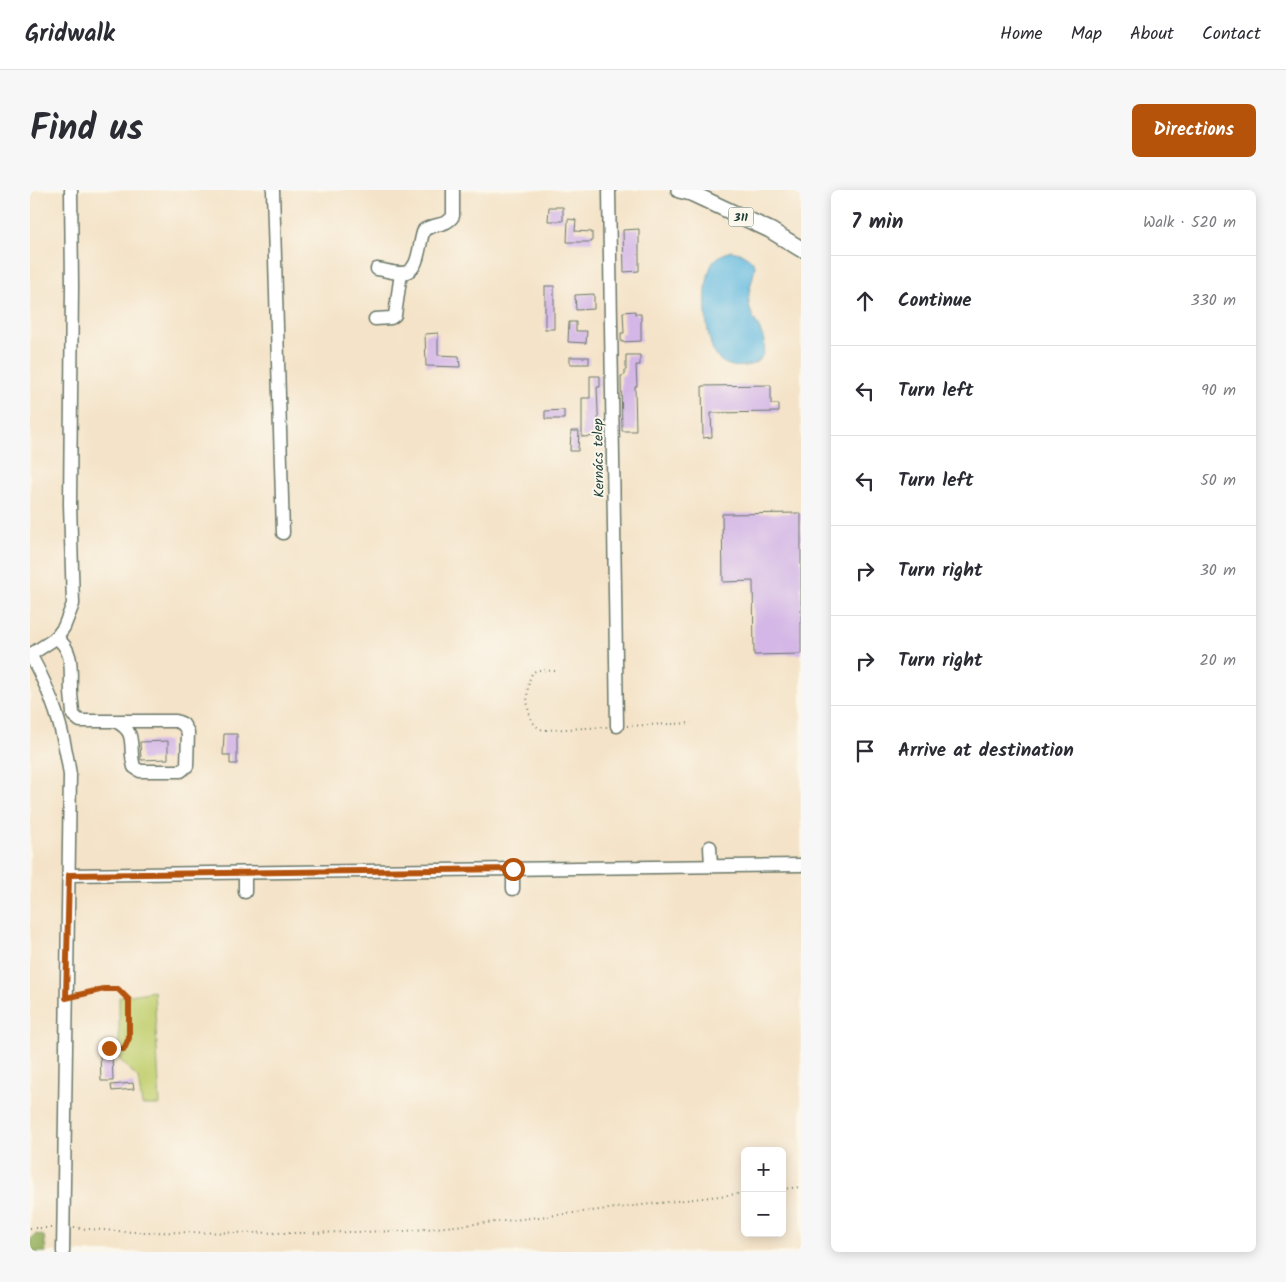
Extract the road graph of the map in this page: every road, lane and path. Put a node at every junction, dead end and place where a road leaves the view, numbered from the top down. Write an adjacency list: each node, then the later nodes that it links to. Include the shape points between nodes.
1 (71, 190): 11 (street, via 72,604 64,627)
2 (273, 190): 10 (street)
3 (453, 190): 8 (street, via 453,216 446,223 424,230 413,268)
4 (609, 190): 16 (street, Kernács telep)
5 (679, 190): 6 (main road, 311, via 770,230)
6 (801, 249)
7 (377, 269): 8 (street)
8 (402, 273): 9 (street, via 395,315)
9 (376, 320)
10 (283, 533)
11 (56, 637): 12 (street); 14 (street, via 70,653 74,715 80,721)
12 (30, 654): 22 (street, via 55,706 66,744 70,775)
13 (555, 671): 16 (path, via 539,670 530,677 529,715 532,723 544,730)
14 (117, 722): 14 (street, via 176,721 183,724 188,732 187,766 181,771 140,771 134,767 131,758 130,732)
15 (692, 723): 16 (path)
16 (617, 726)
17 (710, 847): 19 (street)
18 (801, 865): 19 (street)
19 (711, 866): 20 (street)
20 (513, 869): 21 (street); 23 (street)
21 (245, 873): 22 (street); 24 (street)
22 (69, 875): 25 (street)
23 (513, 889)
24 (245, 892)
25 (66, 998): 26 (path, via 118,989 129,1000 129,1038 124,1049); 31 (street)
26 (109, 1048)
27 (801, 1187): 28 (path)
28 (786, 1189)
29 (741, 1194): 31 (path, via 406,1231 132,1232)
30 (30, 1228): 31 (path)
31 (63, 1228): 32 (street)
32 (63, 1252)

